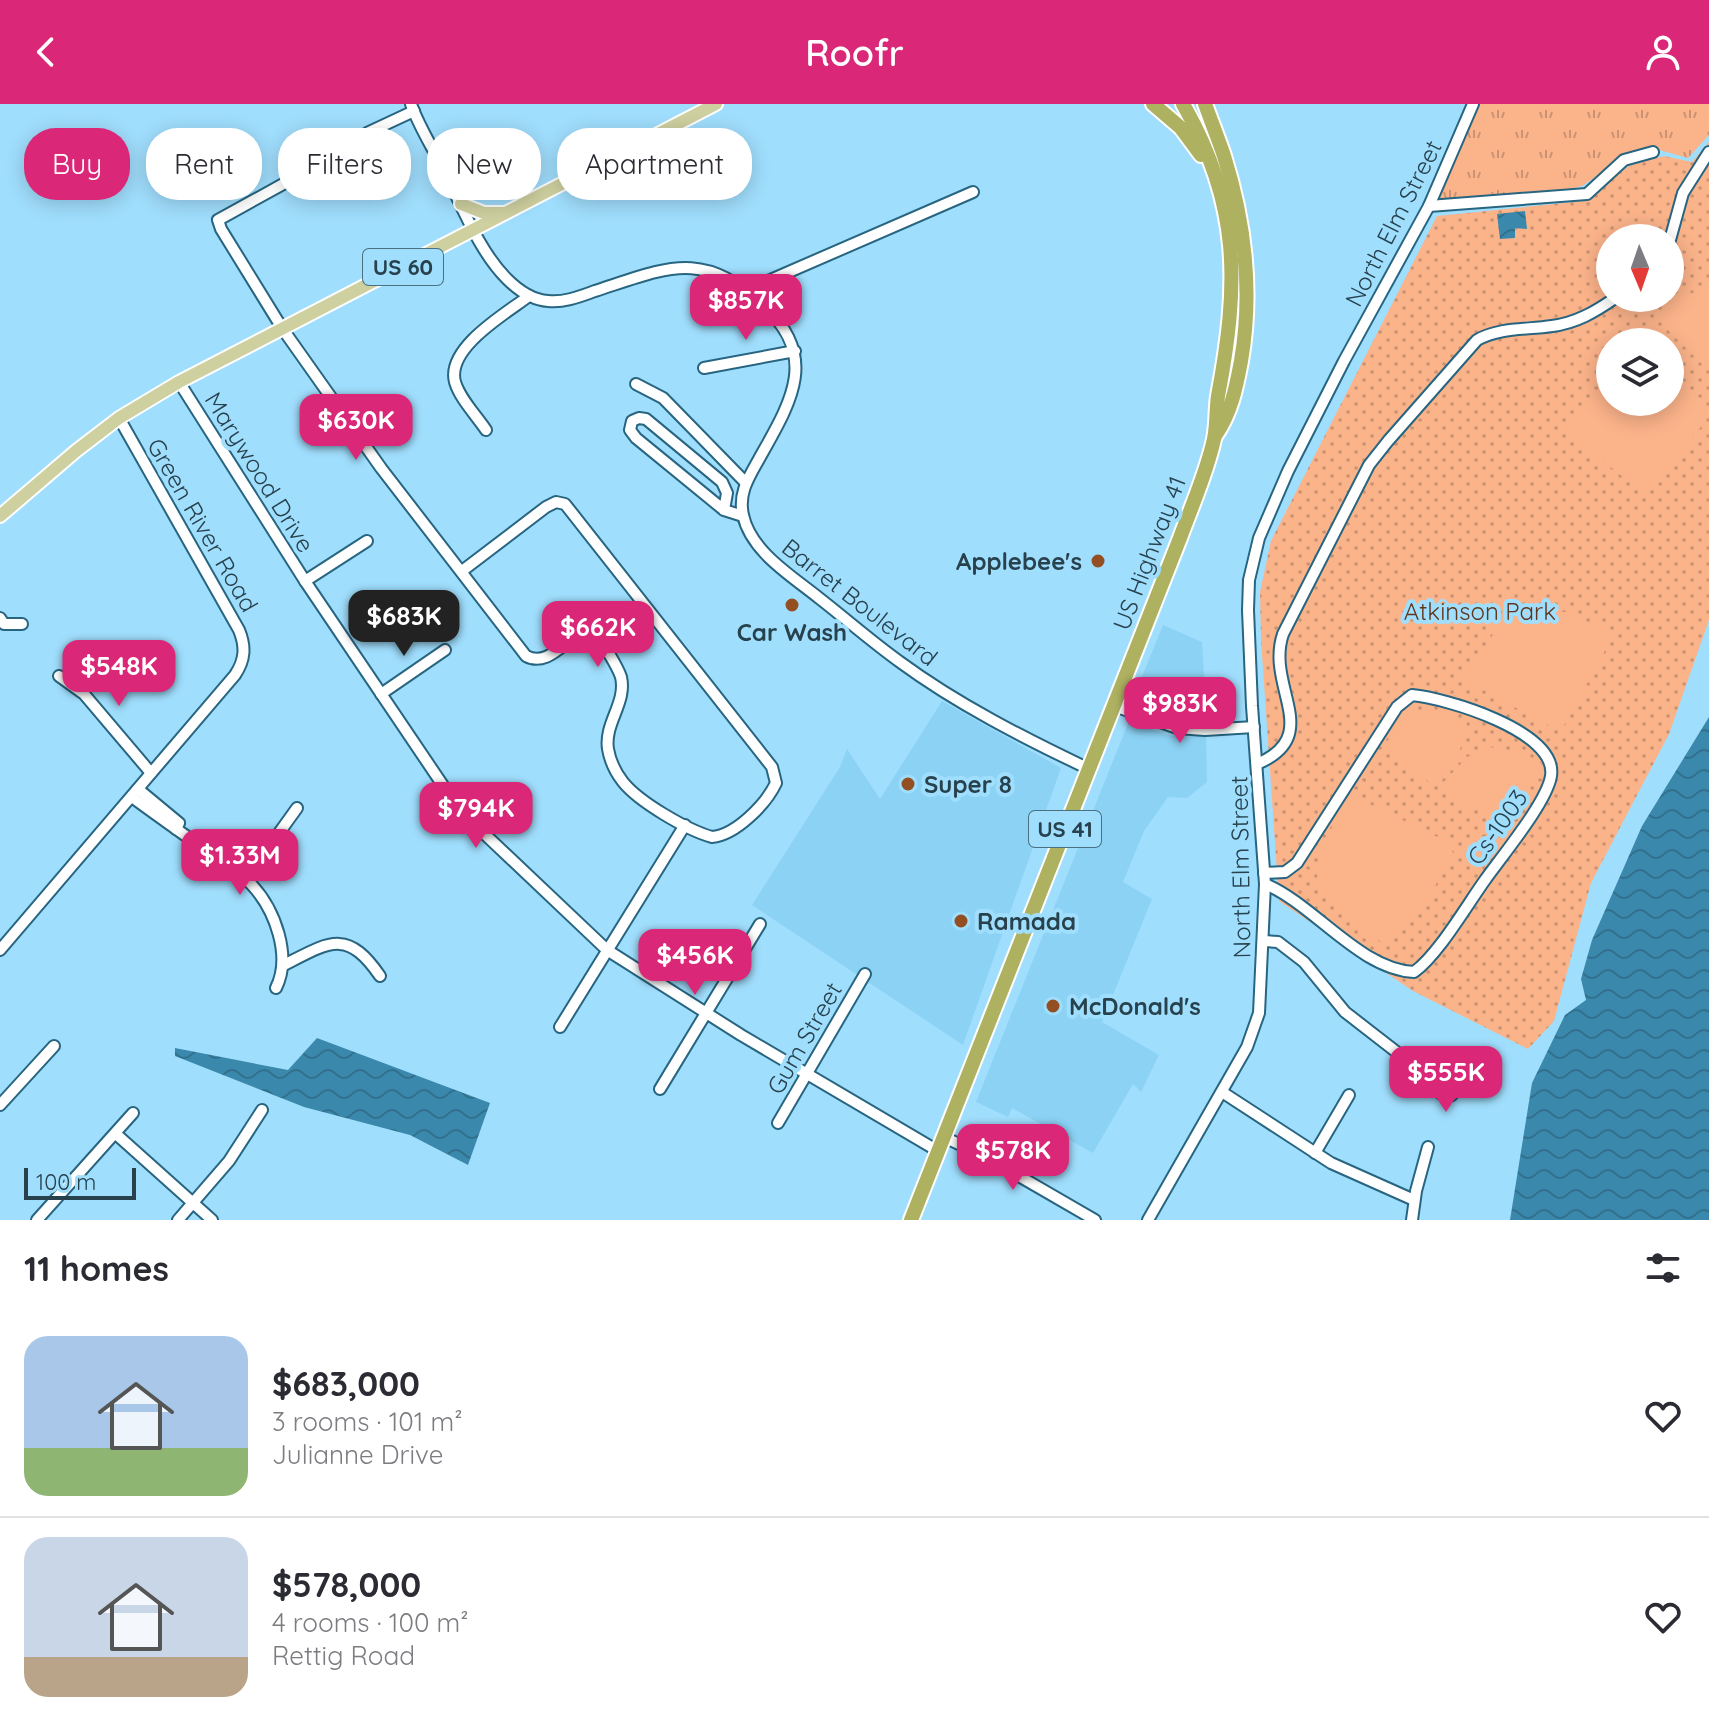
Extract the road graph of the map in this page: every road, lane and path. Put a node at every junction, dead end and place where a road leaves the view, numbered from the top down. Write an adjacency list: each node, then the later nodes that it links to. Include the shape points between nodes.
1 (701, 104): 8 (main road, US 60)
2 (716, 104): 8 (main road, US 60)
3 (1153, 104): 11 (highway, via 1192,141)
4 (1183, 104): 11 (highway, US 41)
5 (1202, 104): 28 (highway, US 41, via 1232,183 1243,230 1247,312 1234,394)
6 (1473, 104): 14 (street, North Elm Street)
7 (413, 108): 13 (street); 21 (street, via 218,220)
8 (687, 117): 15 (main road, US 60)
9 (1653, 152): 14 (street, via 1624,160 1587,194)
10 (1709, 152): 16 (street, via 1683,193)
11 (1220, 186): 28 (highway, US 41, via 1233,287)
12 (973, 192): 18 (street, via 768,281)
13 (461, 204): 15 (main road, via 484,213); 17 (street)
14 (1429, 206): 42 (street, North Elm Street, via 1344,361 1259,538 1248,595)
15 (511, 212): 17 (main road, US 60)
16 (1674, 224)
17 (474, 231): 19 (street, via 504,276); 21 (main road, US 60)
18 (751, 294): 19 (street, via 717,272 692,267 662,270 567,300); 22 (street, via 779,320)
19 (529, 296): 27 (street, via 467,345 456,360 458,390)
20 (1596, 310): 43 (street, via 1570,323 1497,332 1477,340 1388,441 1362,478 1283,634 1278,661 1291,731 1280,752)
21 (282, 328): 24 (main road, US 60); 34 (street)
22 (795, 351): 23 (street); 29 (street, via 794,388)
23 (704, 368)
24 (179, 382): 26 (main road, US 60); 35 (street, Marywood Drive)
25 (636, 384): 29 (street, via 663,398)
26 (119, 418): 31 (main road, US 60); 45 (street, Green River Road, via 239,630 244,648 235,675)
27 (486, 430)
28 (1215, 436): 41 (highway, US Highway 41 / US 41)
29 (746, 483): 32 (street)
30 (724, 510): 30 (street, via 727,493 722,482 646,419 632,421 630,430 636,438); 32 (street)
31 (0, 516)
32 (743, 516): 44 (street, Barret Boulevard, via 751,535 773,560 899,662 1037,745)
33 (367, 541): 35 (street)
34 (462, 571): 48 (street, via 526,656 548,656 584,632 602,641 622,687 608,738 615,769 630,790); 48 (street, via 553,503 573,511 775,772 770,793 729,832 712,837)
35 (305, 581): 40 (street, Marywood Drive)
36 (0, 618): 37 (street, via 4,624)
37 (22, 624)
38 (445, 650): 40 (street)
39 (59, 676): 45 (street, via 84,694)
40 (381, 694): 54 (street, Marywood Drive, via 467,816)
41 (1114, 706): 42 (street, via 1177,728); 44 (highway, US Highway 41 / US 41)
42 (1254, 727): 43 (street, North Elm Street)
43 (1257, 764): 49 (street, North Elm Street)
44 (1089, 769): 74 (highway, US Highway 41 / US 41)
45 (151, 773): 46 (street, Green River Road)
46 (135, 793): 50 (street); 53 (street, Green River Road)
47 (297, 808): 50 (street)
48 (685, 825): 54 (street)
49 (1265, 878): 49 (street, Cs-1003, via 1297,863 1397,707 1412,695 1496,720 1535,743 1551,764 1540,802 1414,972 1380,962); 52 (street, North Elm Street)
50 (246, 879): 55 (street, via 272,918)
51 (760, 924): 59 (street)
52 (1263, 941): 63 (street, via 1278,942 1304,962 1339,1006); 66 (street, North Elm Street, via 1259,1013)
53 (0, 950)
54 (607, 950): 59 (street, Marywood Drive); 60 (street)
55 (284, 965): 57 (street, via 341,944 363,952); 58 (street)
56 (865, 974): 62 (street, Gum Street)
57 (380, 976)
58 (276, 988)
59 (705, 1013): 62 (street, Marywood Drive); 65 (street)
60 (560, 1027)
61 (54, 1046): 67 (street)
62 (806, 1072): 72 (street, Gum Street); 74 (street, Marywood Drive)
63 (1430, 1078)
64 (0, 1085): 67 (street)
65 (660, 1089)
66 (1222, 1092): 76 (street); 84 (street, North Elm Street)
67 (10, 1094): 69 (street)
68 (1349, 1095): 76 (street)
69 (0, 1105)
70 (262, 1110): 78 (street)
71 (133, 1113): 73 (street)
72 (778, 1123)
73 (116, 1134): 78 (street); 79 (street)
74 (941, 1144): 82 (highway, US Highway 41 / US 41); 83 (street, Marywood Drive, via 986,1157)
75 (1428, 1147): 77 (street)
76 (1315, 1153): 77 (street)
77 (1414, 1200): 85 (street)
78 (193, 1203): 80 (street); 81 (street)
79 (37, 1220)
80 (178, 1220)
81 (212, 1220)
82 (911, 1220)
83 (1095, 1220)
84 (1148, 1220)
85 (1412, 1220)

